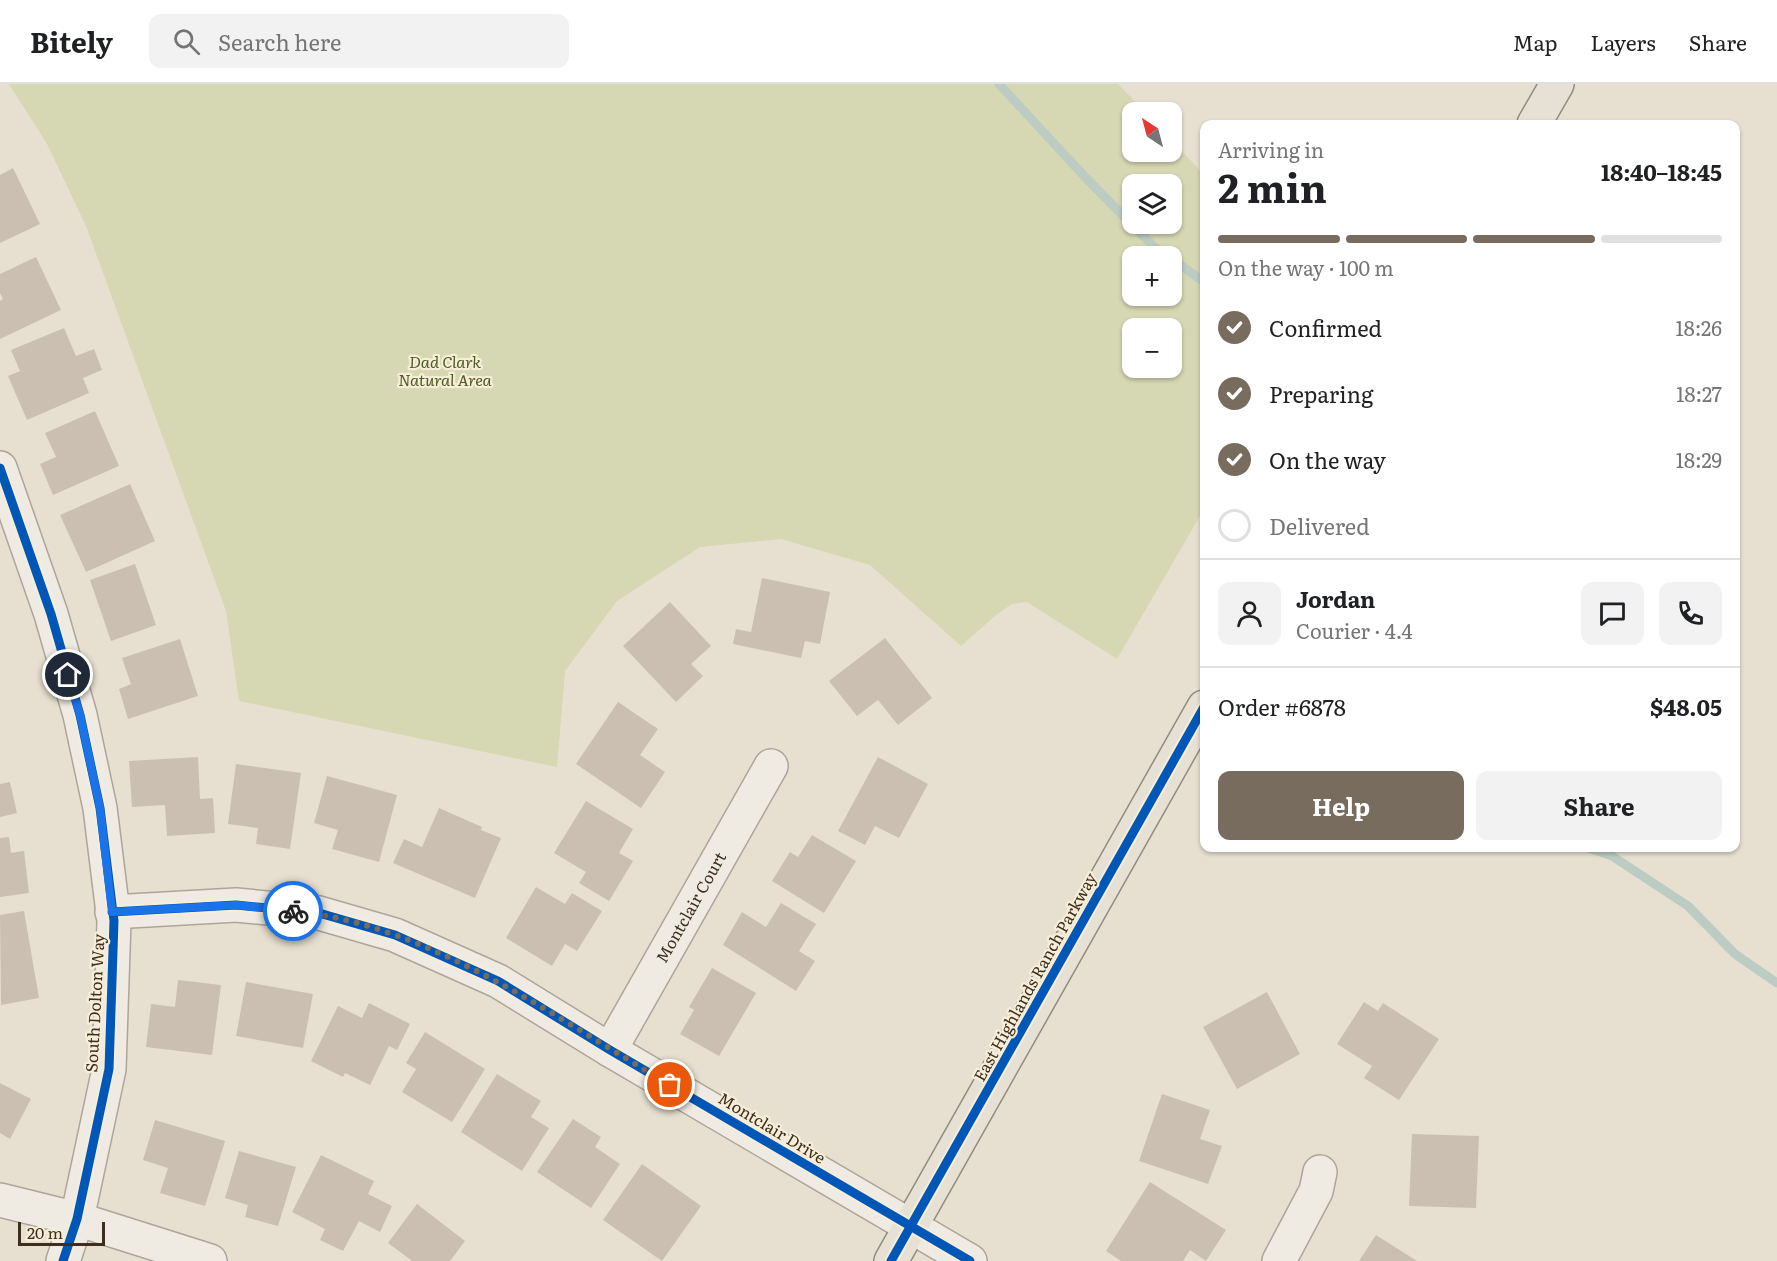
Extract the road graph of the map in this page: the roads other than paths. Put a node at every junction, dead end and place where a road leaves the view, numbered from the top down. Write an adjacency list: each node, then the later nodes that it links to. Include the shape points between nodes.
1 (1557, 84): 2 (main road)
2 (1536, 120)
3 (0, 468): 6 (street, South Dolton Way, via 51,614 80,715 100,808)
4 (1200, 714): 11 (main road, East Highlands Ranch Parkway)
5 (771, 766): 7 (street, Montclair Court)
6 (112, 912): 7 (street, Montclair Drive, via 236,905 319,913 395,935 498,981); 10 (street, South Dolton Way, via 109,1069)
7 (610, 1050): 11 (street, Montclair Drive)
8 (1320, 1172): 16 (street, via 1316,1191)
9 (0, 1200): 10 (street)
10 (77, 1219): 12 (street, South Dolton Way); 13 (street)
11 (910, 1227): 14 (main road, East Highlands Ranch Parkway); 15 (street, Montclair Drive)
12 (63, 1261)
13 (210, 1261)
14 (891, 1261)
15 (970, 1261)
16 (1279, 1261)

